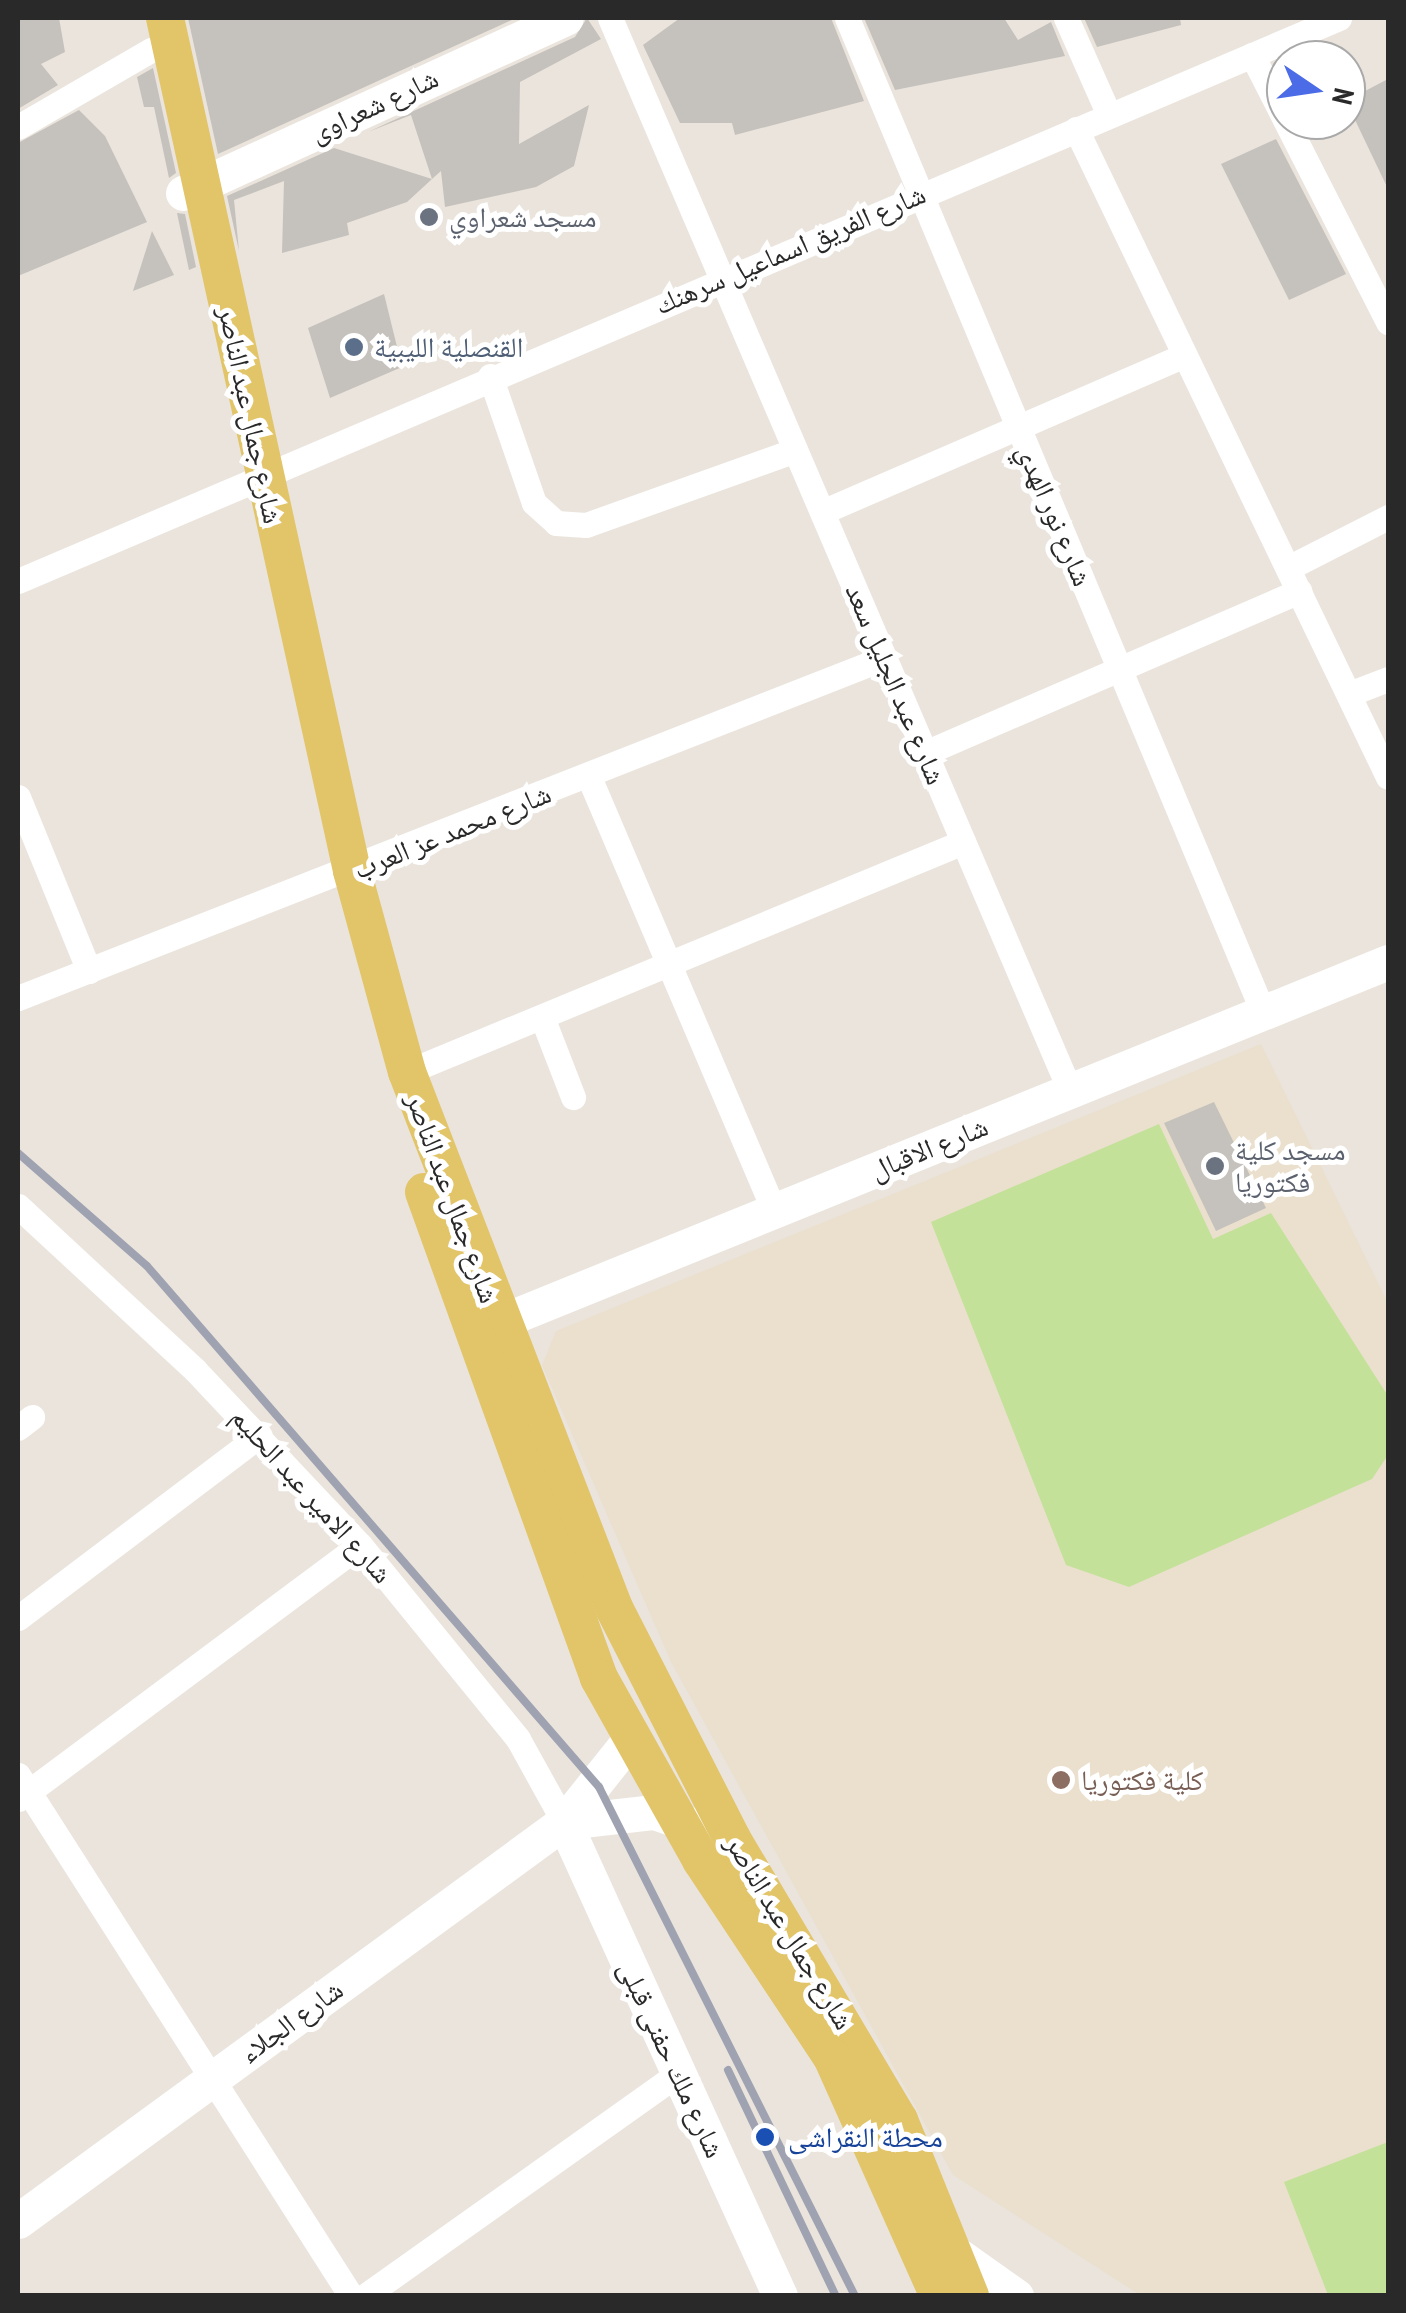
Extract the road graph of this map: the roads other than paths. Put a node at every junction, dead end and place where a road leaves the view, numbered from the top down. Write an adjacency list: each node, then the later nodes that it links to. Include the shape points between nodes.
1 (566, 18): 11 (street, شارع شعراوى)
2 (610, 18): 13 (street, شارع عبد الجليل سعد)
3 (847, 18): 12 (street, شارع نور الهدي)
4 (1066, 18): 8 (street)
5 (1333, 19): 7 (street, شارع الفريق اسماعيل سرهنك)
6 (154, 28): 9 (street); 11 (main road, شارع جمال عبد الناصر)
7 (1252, 55): 8 (street, شارع الفريق اسماعيل سرهنك); 14 (street)
8 (1109, 115): 10 (street, شارع الفريق اسماعيل سرهنك)
9 (18, 127)
10 (1076, 129): 12 (street, شارع الفريق اسماعيل سرهنك); 15 (street)
11 (192, 189): 19 (main road, شارع جمال عبد الناصر)
12 (920, 194): 13 (street, شارع الفريق اسماعيل سرهنك); 17 (street, شارع نور الهدي)
13 (722, 278): 16 (street, شارع الفريق اسماعيل سرهنك); 18 (street, شارع عبد الجليل سعد)
14 (1388, 322)
15 (1185, 354): 17 (street); 22 (street)
16 (490, 376): 18 (street, via 534,503 556,522 586,524); 19 (street, شارع الفريق اسماعيل سرهنك)
17 (1018, 428): 20 (street); 25 (street, شارع نور الهدي)
18 (796, 450): 20 (street, شارع عبد الجليل سعد)
19 (255, 484): 23 (street, شارع الفريق اسماعيل سرهنك); 33 (main road, شارع جمال عبد الناصر)
20 (822, 512): 24 (street, شارع عبد الجليل سعد)
21 (1388, 518): 22 (street)
22 (1294, 580): 25 (street); 27 (street)
23 (18, 581)
24 (884, 658): 28 (street, شارع عبد الجليل سعد); 30 (street, شارع محمد عز العرب)
25 (1119, 669): 28 (street); 38 (street, شارع نور الهدي)
26 (1388, 679): 27 (street)
27 (1349, 694): 29 (street)
28 (925, 752): 32 (street, شارع عبد الجليل سعد)
29 (1388, 777)
30 (589, 778): 33 (street, شارع محمد عز العرب); 35 (street)
31 (18, 797): 36 (street)
32 (963, 842): 35 (street); 41 (street, شارع عبد الجليل سعد)
33 (345, 874): 36 (street, شارع محمد عز العرب); 40 (main road, شارع جمال عبد الناصر); 45 (main road, شارع جمال عبد الناصر, via 386,1073)
34 (1388, 962): 38 (street, شارع الاقبال)
35 (669, 964): 39 (street); 44 (street)
36 (89, 970): 37 (street, شارع محمد عز العرب)
37 (18, 998)
38 (1263, 1012): 41 (street, شارع الاقبال)
39 (542, 1017): 40 (street); 42 (street)
40 (407, 1072): 45 (main road, شارع جمال عبد الناصر)
41 (1070, 1091): 44 (street, شارع الاقبال)
42 (573, 1097)
43 (18, 1206): 46 (street, شارع الامير عبد الحليم)
44 (774, 1212): 45 (street, شارع الاقبال)
45 (484, 1328): 49 (main road, شارع جمال عبد الناصر); 50 (main road, شارع جمال عبد الناصر)
46 (260, 1435): 47 (street, شارع الامير عبد الحليم); 48 (street)
47 (360, 1545): 51 (street); 53 (street, شارع الامير عبد الحليم, via 518,1739)
48 (18, 1618)
49 (666, 1714): 50 (main road); 54 (main road, شارع جمال عبد الناصر)
50 (631, 1738): 52 (main road, شارع جمال عبد الناصر); 53 (street, شارع الجلاء)
51 (21, 1789): 56 (street)
52 (674, 1816): 53 (street, شارع الجلاء, via 632,1810); 54 (street, شارع الجلاء); 62 (main road, شارع جمال عبد الناصر, via 832,2057)
53 (564, 1822): 55 (street, شارع ملك حفنى قبلى); 56 (street, شارع الجلاء)
54 (732, 1839): 58 (main road, شارع جمال عبد الناصر, via 861,2049)
55 (679, 2073): 59 (street, شارع ملك حفنى قبلى); 61 (street)
56 (213, 2078): 57 (street, شارع الجلاء); 60 (street)
57 (18, 2221)
58 (951, 2250): 63 (main road, شارع جمال عبد الناصر); 64 (street)
59 (774, 2293)
60 (351, 2296)
61 (365, 2296)
62 (939, 2296)
63 (970, 2296)
64 (1016, 2296)

